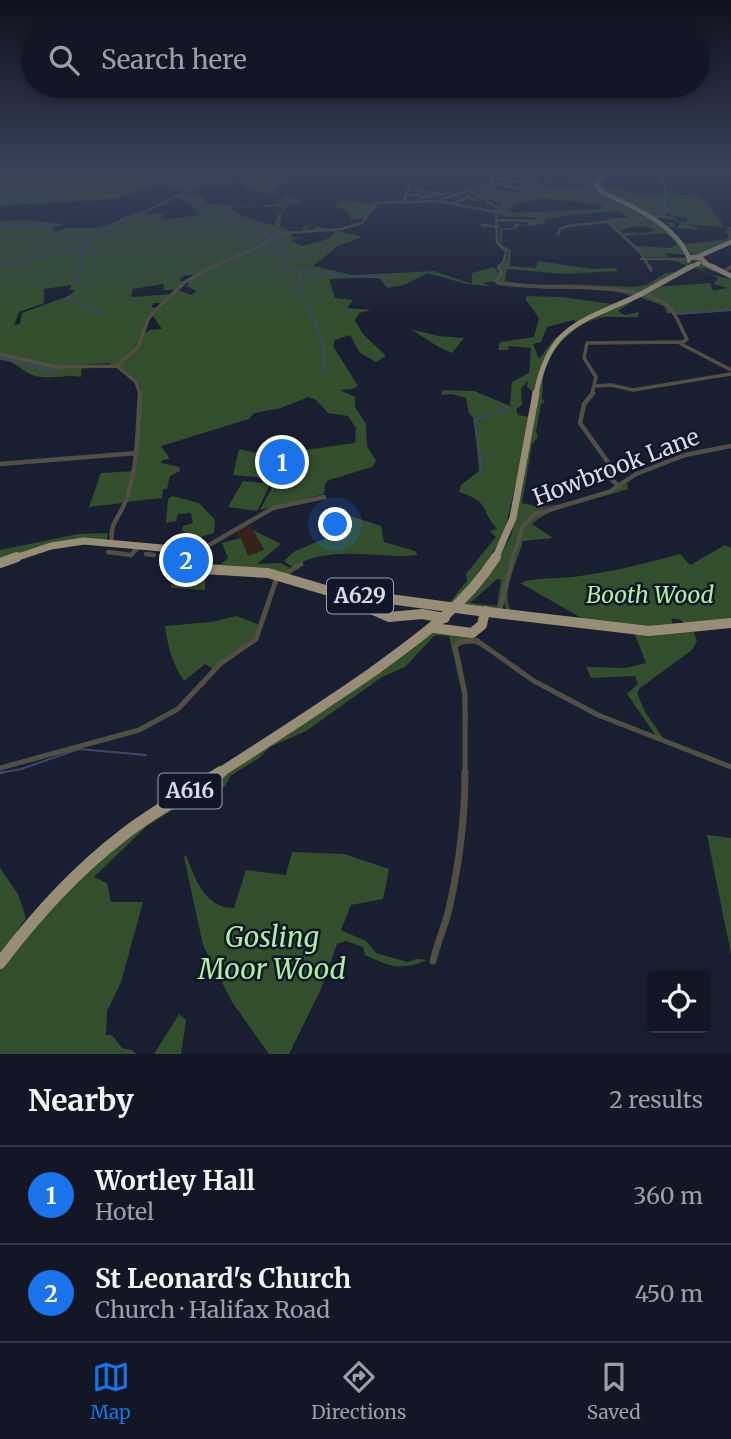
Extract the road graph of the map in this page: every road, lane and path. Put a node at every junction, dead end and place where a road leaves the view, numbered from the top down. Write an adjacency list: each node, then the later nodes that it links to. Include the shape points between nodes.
1 (365, 220): 22 (street, via 335,230 277,234 201,272 151,316 139,345)
2 (497, 220): 9 (street)
3 (521, 220): 6 (street, via 538,222)
4 (632, 220): 7 (street)
5 (652, 220): 14 (highway)
6 (529, 223)
7 (610, 223): 10 (street, via 567,226); 12 (street)
8 (482, 225): 9 (street)
9 (498, 227): 19 (street, via 496,243 506,251 498,268 496,281 500,284)
10 (558, 234)
11 (731, 242): 14 (highway)
12 (646, 258): 13 (street); 14 (street); 16 (street)
13 (640, 259)
14 (695, 260): 17 (highway); 19 (highway)
15 (731, 267): 17 (street)
16 (651, 270)
17 (722, 272): 18 (highway)
18 (731, 276)
19 (639, 295): 20 (street, via 670,307 687,339); 41 (highway, via 574,327 554,343 543,360 507,537 480,582)
20 (681, 343): 23 (street); 24 (street, via 588,343 584,358 596,377)
21 (0, 354): 22 (street, via 55,367)
22 (117, 366): 26 (street, via 140,389)
23 (731, 372): 24 (street, via 708,380 633,390)
24 (596, 387): 28 (street, via 584,404 580,423)
25 (731, 446): 28 (street, Howbrook Lane, via 685,455 636,474)
26 (137, 453): 27 (street); 30 (street, via 123,508 110,528)
27 (0, 464)
28 (619, 486): 38 (street, Howbrook Lane, via 529,519 506,579)
29 (324, 497): 33 (street, via 273,508)
30 (112, 542): 31 (highway); 34 (highway, via 64,543)
31 (140, 545): 32 (street, via 128,555); 33 (highway, via 152,553)
32 (108, 552)
33 (197, 552): 36 (highway, A629, via 200,568)
34 (0, 563)
35 (301, 564): 36 (street)
36 (276, 576): 37 (highway, A629); 47 (street, via 256,639 217,667 182,707 139,730)
37 (370, 602): 39 (highway, A629, via 375,613 387,618); 41 (highway, A629, via 381,598)
38 (499, 613): 40 (highway, A629); 42 (highway, A629, via 649,631)
39 (428, 615): 41 (highway, A629); 44 (highway, via 433,624)
40 (484, 615): 41 (highway, A629, bridge, via 471,610); 45 (highway)
41 (446, 616): 43 (highway, A629); 45 (highway, A629, via 454,632)
42 (731, 622)
43 (432, 628): 44 (highway, A616)
44 (421, 636): 49 (highway, A616, via 327,704 123,835 62,888)
45 (475, 637): 46 (street, via 534,681 598,715); 48 (street, via 455,646 465,693 465,807 449,911)
46 (731, 767)
47 (0, 768)
48 (433, 961)
49 (0, 962)

